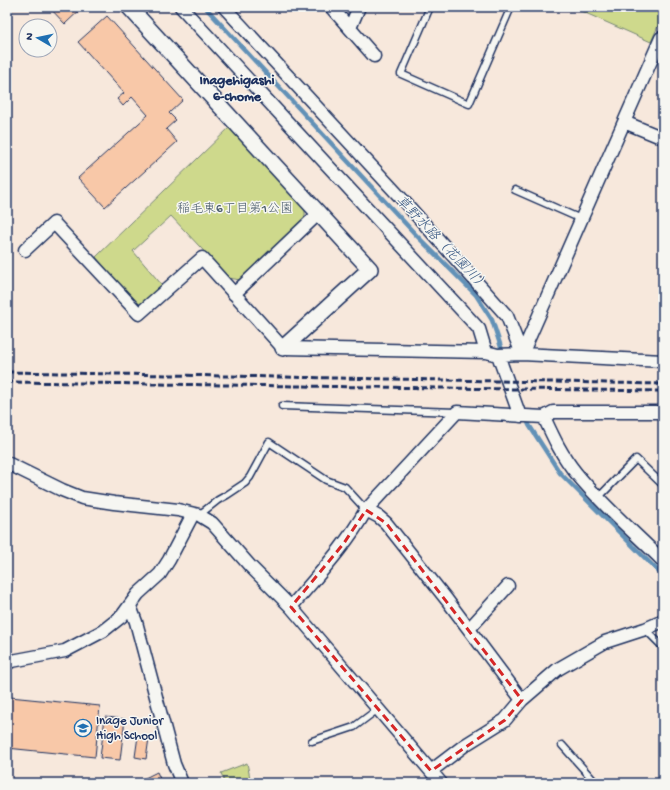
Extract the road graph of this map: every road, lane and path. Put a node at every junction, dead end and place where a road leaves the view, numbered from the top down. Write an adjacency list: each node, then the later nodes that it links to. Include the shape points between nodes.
1 (129, 7): 14 (street)
2 (182, 7): 19 (street, via 479,329)
3 (224, 7): 20 (street, via 402,198 507,316)
4 (331, 7): 8 (street)
5 (359, 7): 8 (street)
6 (430, 7): 7 (lane, via 401,74 469,104)
7 (511, 7)
8 (350, 28): 10 (street)
9 (663, 39): 11 (street, via 661,38)
10 (374, 56)
11 (624, 122): 12 (street); 15 (street)
12 (663, 138)
13 (515, 190): 15 (lane)
14 (318, 214): 17 (street); 18 (street, via 370,269)
15 (581, 219): 20 (street)
16 (25, 250): 17 (street, via 54,223 139,314 202,258)
17 (234, 294): 18 (street)
18 (283, 348): 19 (street)
19 (486, 352): 21 (street)
20 (522, 354): 21 (street); 22 (street)
21 (498, 355): 26 (street)
22 (663, 361)
23 (282, 406): 24 (lane)
24 (457, 412): 26 (street); 31 (street)
25 (663, 412): 27 (street, via 553,412)
26 (520, 416): 27 (street)
27 (544, 417): 30 (street, via 557,446 575,473)
28 (7, 463): 32 (street, via 82,498)
29 (663, 485): 30 (lane, via 636,459)
30 (598, 498): 33 (street)
31 (366, 510): 32 (lane, via 345,488 326,480 269,442 248,480); 36 (street, via 356,528); 38 (street, via 386,523)
32 (196, 514): 35 (street, via 160,574 138,594); 36 (street, via 212,523)
33 (663, 561)
34 (508, 586): 38 (street)
35 (130, 606): 41 (street, via 103,631 65,651); 47 (street, via 174,764)
36 (291, 607): 43 (street)
37 (663, 621): 39 (street)
38 (469, 629): 42 (street)
39 (645, 629): 40 (lane); 42 (street, via 595,647 558,669)
40 (663, 646)
41 (7, 663)
42 (522, 700): 46 (street, via 505,720 465,745)
43 (378, 709): 44 (lane, via 354,727); 46 (street)
44 (312, 741)
45 (562, 745): 49 (lane)
46 (431, 771): 48 (street)
47 (182, 783)
48 (441, 783)
49 (596, 783)

